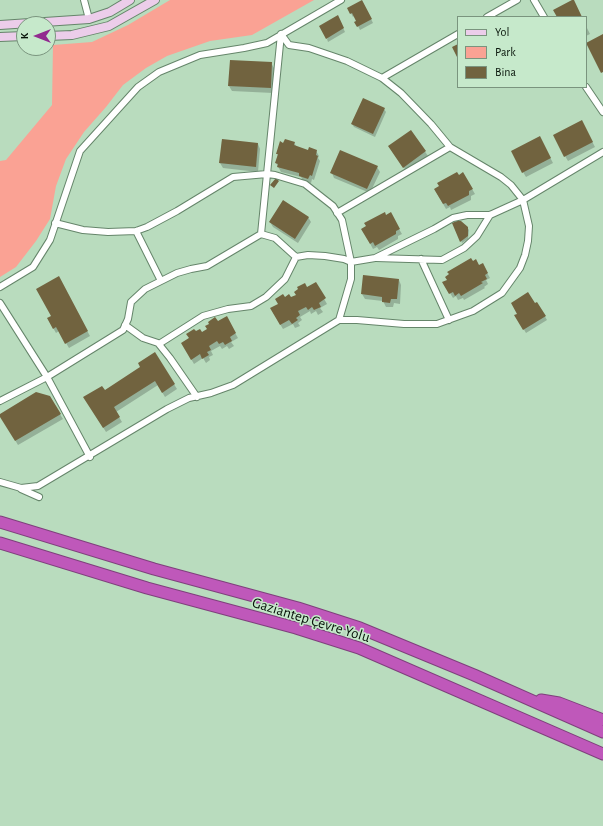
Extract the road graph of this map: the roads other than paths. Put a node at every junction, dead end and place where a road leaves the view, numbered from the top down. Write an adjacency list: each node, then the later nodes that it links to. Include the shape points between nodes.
1 (84, 0): 9 (street)
2 (130, 0): 9 (street, via 110,12)
3 (155, 0): 14 (street, via 109,26 72,35)
4 (340, 0): 11 (street)
5 (517, 0): 7 (street)
6 (534, 0): 8 (street)
7 (489, 16)
8 (543, 16)
9 (89, 19): 10 (street)
10 (0, 25)
11 (281, 34): 16 (street, via 289,44 347,61); 21 (street); 25 (street, via 267,43 200,55 159,72 138,87 80,151)
12 (457, 35): 16 (street)
13 (16, 36): 15 (street)
14 (56, 36)
15 (0, 37)
16 (382, 78): 19 (street, via 401,93)
17 (587, 88): 18 (street)
18 (603, 112)
19 (450, 147): 22 (street, via 501,177); 23 (street)
20 (603, 152): 22 (street)
21 (267, 174): 23 (street, via 305,184 333,206); 26 (street, via 233,177 177,211); 27 (street)
22 (523, 200): 24 (street); 36 (street, via 528,241 520,268 502,293 473,311)
23 (337, 213): 31 (street, via 342,220)
24 (490, 216): 29 (street, via 467,215 453,218); 30 (street, via 477,236 464,248 442,260)
25 (56, 223): 26 (street, via 83,230); 33 (street, via 50,240 32,267)
26 (136, 231): 32 (street)
27 (261, 234): 28 (street, via 276,238); 32 (street, via 207,266 191,269)
28 (296, 257): 31 (street, via 325,256); 38 (street, via 285,279 266,297 251,306 203,316)
29 (375, 258): 30 (street); 31 (street)
30 (421, 259): 36 (street)
31 (351, 262): 35 (street, via 351,279)
32 (161, 281): 37 (street, via 145,289 131,302)
33 (0, 287)
34 (0, 303): 39 (street)
35 (339, 320): 36 (street, via 404,324 437,324); 40 (street, via 233,385)
36 (449, 320)
37 (125, 324): 38 (street, via 143,338); 39 (street, via 123,330)
38 (159, 344): 40 (street)
39 (47, 377): 41 (street); 42 (street)
40 (197, 396): 42 (street, via 167,409)
41 (0, 401)
42 (90, 457): 44 (street, via 38,486)
43 (0, 482): 44 (street)
44 (21, 488): 45 (street)
45 (39, 497)
46 (0, 522): 48 (highway, Gaziantep Çevre Yolu, via 154,570 298,608 360,628)
47 (0, 543): 51 (highway, Gaziantep Çevre Yolu, via 358,648)
48 (519, 695): 49 (highway, via 559,703); 50 (highway, Gaziantep Çevre Yolu)
49 (603, 720)
50 (603, 732)
51 (603, 754)

